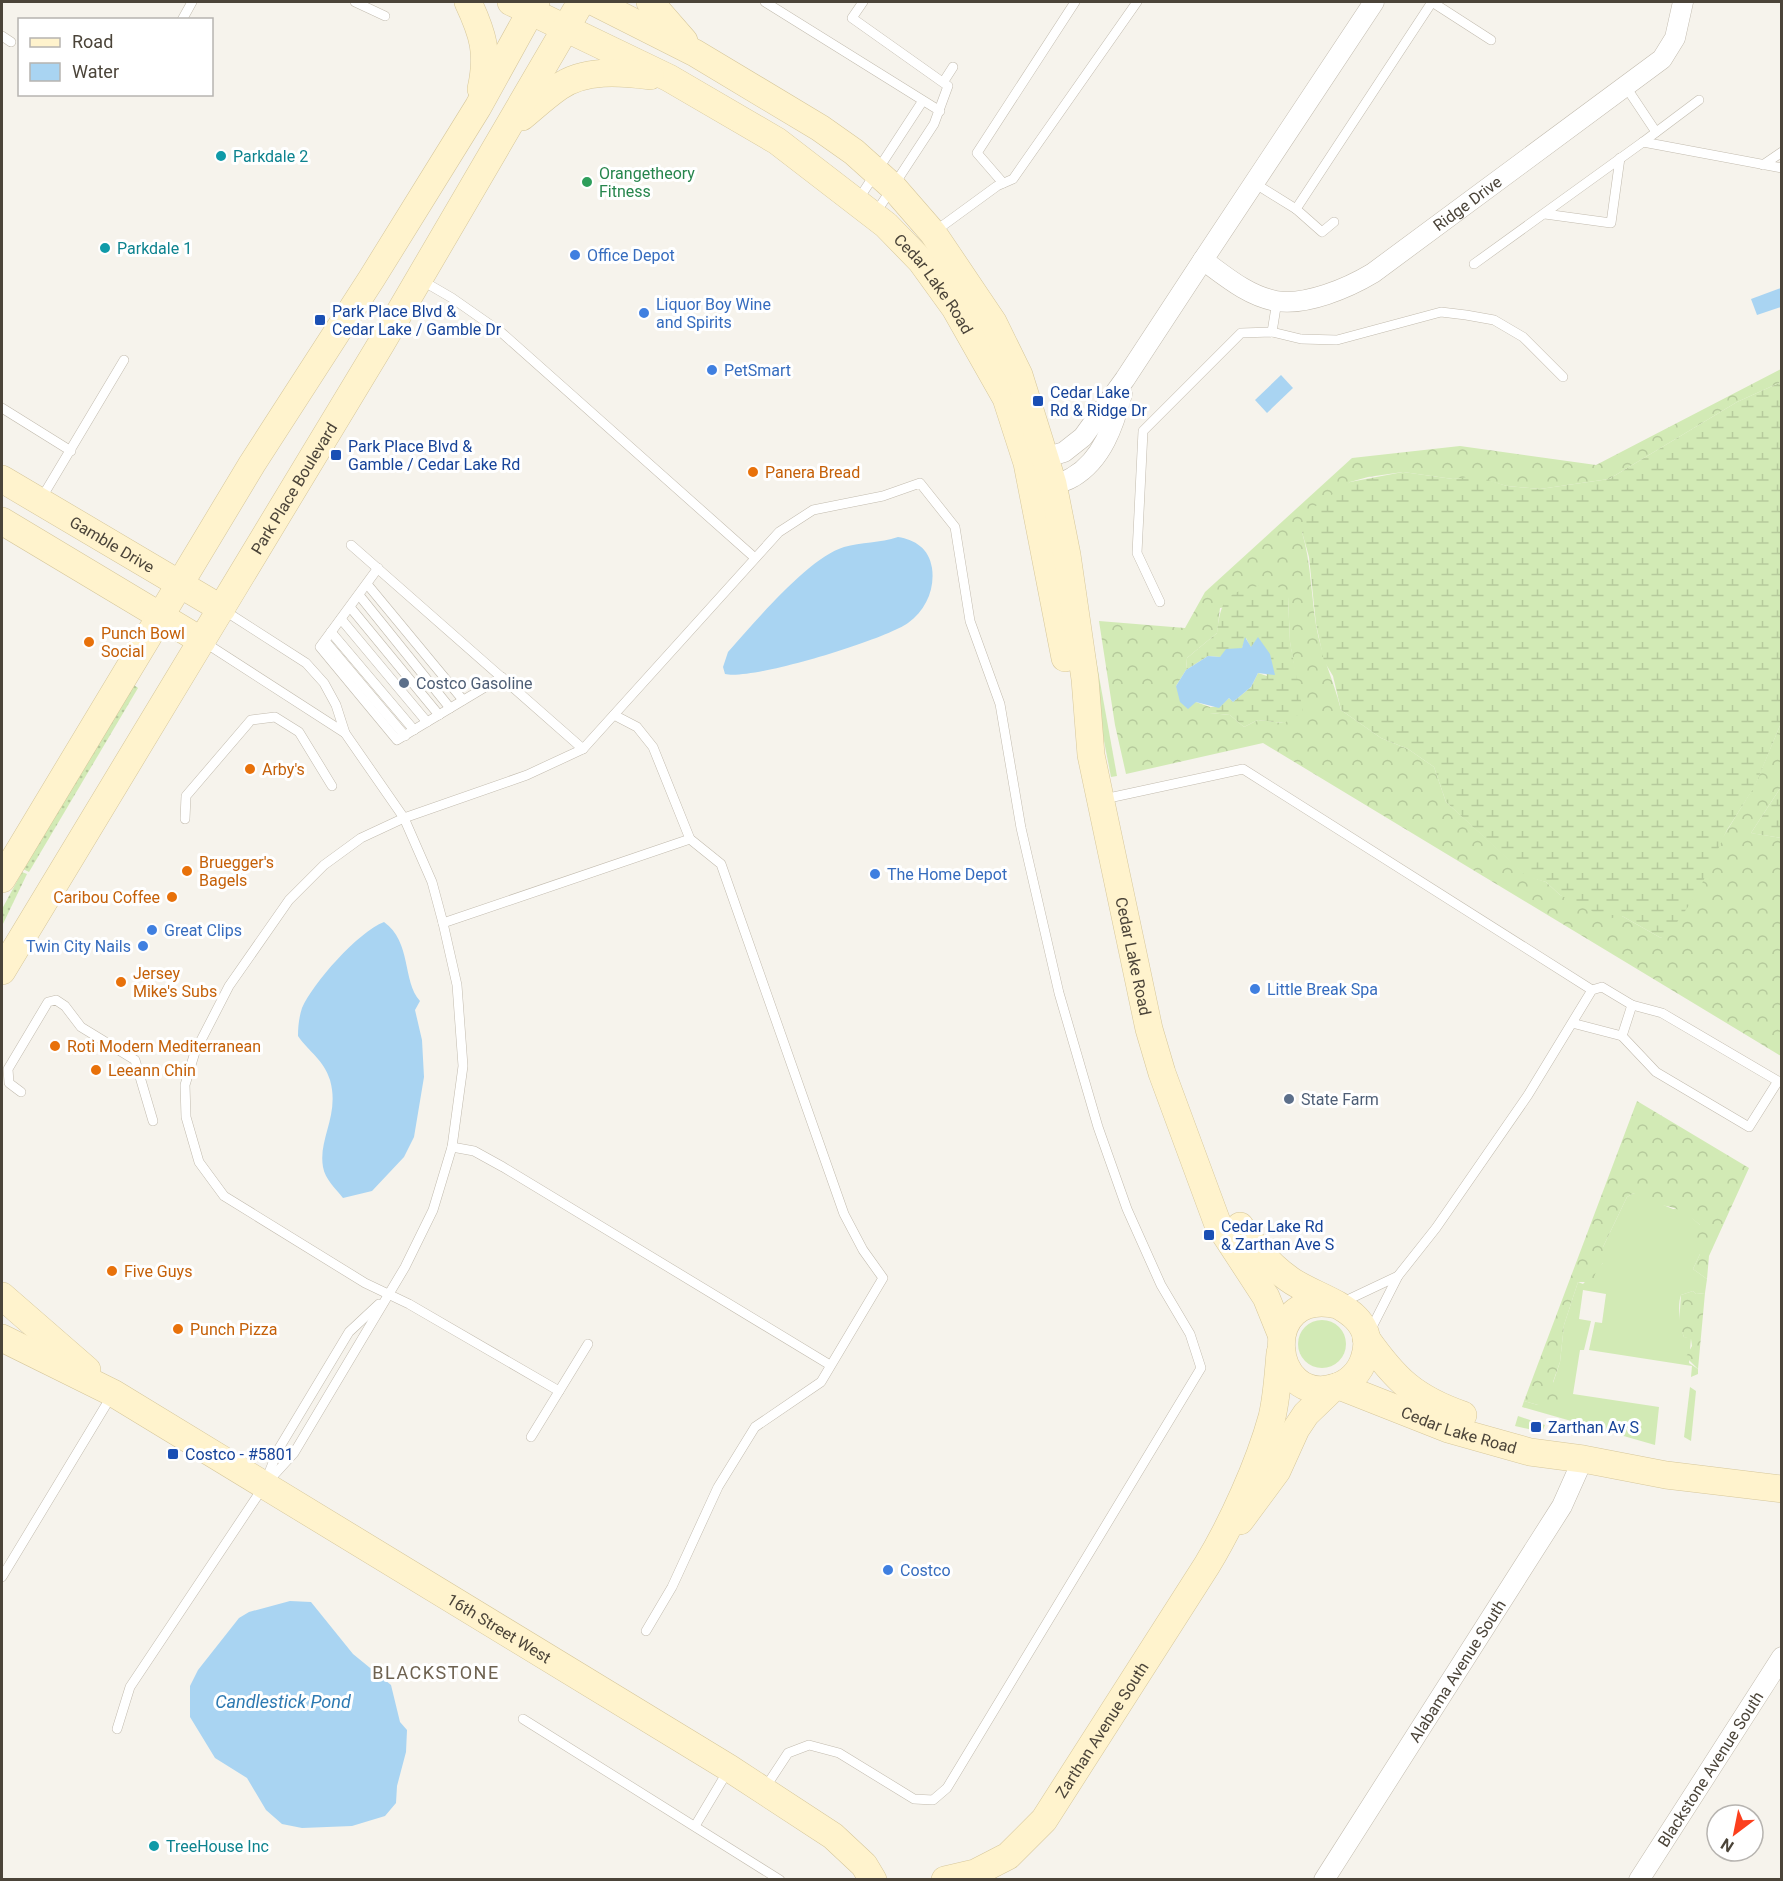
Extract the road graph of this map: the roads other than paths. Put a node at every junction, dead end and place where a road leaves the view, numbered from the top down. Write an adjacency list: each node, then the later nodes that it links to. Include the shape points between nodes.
1 (192, 2): 16 (lane)
2 (355, 2): 15 (lane)
3 (468, 2): 28 (street, via 483,36 486,67)
4 (581, 2): 17 (street, Park Place Boulevard)
5 (594, 2): 21 (street, Cedar Lake Road)
6 (650, 2): 21 (street)
7 (765, 2): 27 (lane)
8 (863, 2): 24 (lane, via 852,18)
9 (1075, 2): 38 (lane, via 977,153)
10 (1137, 2): 38 (lane, via 1024,166)
11 (1374, 2): 39 (street)
12 (1432, 2): 19 (lane); 41 (lane)
13 (1683, 2): 25 (street, Ridge Drive, via 1675,38 1662,58)
14 (526, 5): 17 (street, Cedar Lake Road); 28 (street)
15 (385, 16)
16 (183, 18)
17 (566, 28): 23 (street, Cedar Lake Road); 30 (street, Park Place Boulevard)
18 (2, 36): 20 (lane)
19 (1491, 40)
20 (11, 42)
21 (695, 53): 37 (street, Cedar Lake Road, via 820,128)
22 (953, 67): 24 (lane)
23 (669, 78): 30 (street, via 610,72 581,78 560,86); 40 (street, Cedar Lake Road, via 777,141)
24 (944, 81): 29 (lane, via 948,86)
25 (1626, 87): 31 (lane); 48 (street, Ridge Drive, via 1373,273 1347,288 1317,297)
26 (1699, 100): 31 (lane)
27 (922, 102): 29 (lane); 37 (lane)
28 (478, 107): 63 (street)
29 (940, 111): 37 (lane)
30 (508, 129): 47 (street, Park Place Boulevard)
31 (1656, 132): 32 (lane)
32 (1642, 142): 34 (lane); 35 (lane)
33 (1782, 152): 35 (lane)
34 (1620, 158): 42 (lane); 42 (lane, via 1611,223)
35 (1763, 165): 36 (lane)
36 (1782, 168)
37 (884, 180): 40 (lane); 40 (lane); 44 (street, Cedar Lake Road)
38 (1004, 183): 44 (lane)
39 (1254, 183): 41 (lane); 45 (street)
40 (865, 209): 44 (street, Cedar Lake Road)
41 (1296, 209): 43 (lane, via 1322,232)
42 (1545, 214): 46 (lane)
43 (1334, 222)
44 (922, 242): 55 (street, Cedar Lake Road, via 936,280 1000,385)
45 (1203, 260): 48 (street, Ridge Drive, via 1252,293); 52 (street)
46 (1474, 264)
47 (420, 279): 61 (lane, via 502,333); 68 (street, Park Place Boulevard)
48 (1277, 301): 49 (lane)
49 (1272, 332): 51 (lane, via 1301,339 1337,340 1441,312 1466,315 1494,320 1523,337); 66 (lane, via 1241,333 1143,431 1137,554)
50 (124, 360): 54 (lane)
51 (1563, 377)
52 (1125, 379): 55 (street, via 1083,437 1064,452); 57 (street, via 1107,439 1090,462 1072,478)
53 (2, 408): 54 (lane)
54 (71, 451): 58 (lane)
55 (1036, 461): 57 (street, Cedar Lake Road)
56 (2, 479): 58 (street, Gamble Drive)
57 (1042, 487): 83 (street, Cedar Lake Road, via 1067,555)
58 (40, 501): 63 (street, Gamble Drive)
59 (2, 521): 69 (street)
60 (351, 545): 62 (lane)
61 (755, 558): 77 (lane); 121 (lane, via 779,532 813,510 883,496 920,483 955,527 970,621 1000,704 1021,828 1059,993 1127,1209 1161,1285 1190,1334 1201,1368 947,1788 933,1800 914,1799 838,1753 809,1745 788,1753)
62 (378, 568): 64 (lane); 73 (lane)
63 (179, 583): 68 (street, Gamble Drive); 69 (street)
64 (367, 584): 65 (lane); 74 (lane)
65 (359, 595): 67 (lane); 75 (lane)
66 (1160, 602)
67 (350, 607): 70 (lane); 76 (lane)
68 (222, 609): 72 (street, Park Place Boulevard); 80 (lane, via 306,663 324,683)
69 (160, 615): 72 (street); 87 (street)
70 (341, 619): 71 (lane); 78 (lane)
71 (331, 632): 79 (lane); 79 (lane, via 320,647 397,741)
72 (202, 641): 80 (lane); 89 (street, Park Place Boulevard)
73 (502, 677): 74 (lane); 81 (lane)
74 (463, 700): 75 (lane)
75 (450, 708): 76 (lane)
76 (439, 715): 78 (lane)
77 (614, 716): 81 (lane); 86 (lane, via 637,727 653,747)
78 (427, 722): 79 (lane)
79 (414, 730)
80 (345, 733): 84 (lane)
81 (583, 749): 84 (lane, via 527,775)
82 (332, 786): 85 (lane, via 299,732 275,717 251,720 186,796)
83 (1099, 800): 90 (lane, via 1243,769); 97 (street, Cedar Lake Road, via 1149,1029)
84 (404, 818): 88 (lane, via 432,882); 99 (lane, via 361,838 324,865 289,900 229,986 195,1052 185,1085 186,1117 199,1162 224,1196)
85 (185, 819)
86 (690, 839): 88 (lane); 106 (lane, via 721,864 844,1214 883,1278)
87 (2, 879)
88 (443, 923): 96 (lane, via 463,1032 463,1066)
89 (2, 971)
90 (1592, 990): 91 (lane, via 1602,987); 92 (lane)
91 (1632, 1005): 93 (lane); 93 (lane, via 1662,1013 1778,1081 1749,1127 1656,1072)
92 (1572, 1023): 93 (lane); 98 (lane, via 1528,1095)
93 (1622, 1036)
94 (21, 1092): 95 (lane, via 9,1083 8,1069 48,1002 56,1000 81,1027 135,1060)
95 (153, 1121)
96 (452, 1147): 99 (lane, via 433,1210); 106 (lane, via 474,1151 503,1167)
97 (1193, 1152): 101 (street, Cedar Lake Road, via 1255,1248 1291,1281); 104 (street, Cedar Lake Road, via 1217,1222 1266,1297)
98 (1398, 1276): 101 (lane); 103 (lane)
99 (389, 1294): 108 (lane); 112 (lane, via 294,1453); 112 (lane, via 350,1332 278,1450)
100 (2, 1296): 109 (street, 16th Street West)
101 (1338, 1305): 103 (street, Cedar Lake Road, via 1356,1317); 104 (street, via 1326,1302 1303,1307 1286,1323)
102 (2, 1338): 109 (street, 16th Street West)
103 (1366, 1338): 107 (street, via 1362,1365 1353,1377); 111 (street, Cedar Lake Road, via 1392,1374 1437,1404)
104 (1281, 1343): 107 (street, Cedar Lake Road, via 1287,1369 1299,1381 1314,1388); 114 (street, Zarthan Avenue South, via 1271,1417)
105 (588, 1344): 108 (lane)
106 (830, 1365): 116 (lane, via 820,1382 755,1427 718,1487 672,1587)
107 (1336, 1387): 111 (street, Cedar Lake Road, via 1477,1438 1530,1452); 114 (street, Zarthan Avenue South, via 1306,1414 1277,1471 1249,1512)
108 (559, 1391): 110 (lane)
109 (113, 1393): 112 (street, 16th Street West); 115 (lane)
110 (531, 1437)
111 (1583, 1459): 113 (street, Cedar Lake Road, via 1657,1473); 127 (street, Alabama Avenue South, via 1562,1506)
112 (264, 1486): 119 (lane, via 130,1687); 120 (street, 16th Street West)
113 (1782, 1488)
114 (1223, 1540): 123 (street, Zarthan Avenue South, via 1044,1820 1008,1856)
115 (2, 1576)
116 (646, 1631)
117 (1782, 1657): 128 (street, Blackstone Avenue South)
118 (524, 1719): 122 (lane)
119 (117, 1730)
120 (729, 1768): 121 (street, 16th Street West); 122 (lane)
121 (764, 1790): 125 (street, 16th Street West, via 833,1836 864,1865)
122 (695, 1826): 124 (lane)
123 (980, 1876): 126 (street, Zarthan Avenue South)
124 (780, 1880)
125 (873, 1880)
126 (945, 1880)
127 (1324, 1880)
128 (1639, 1880)

